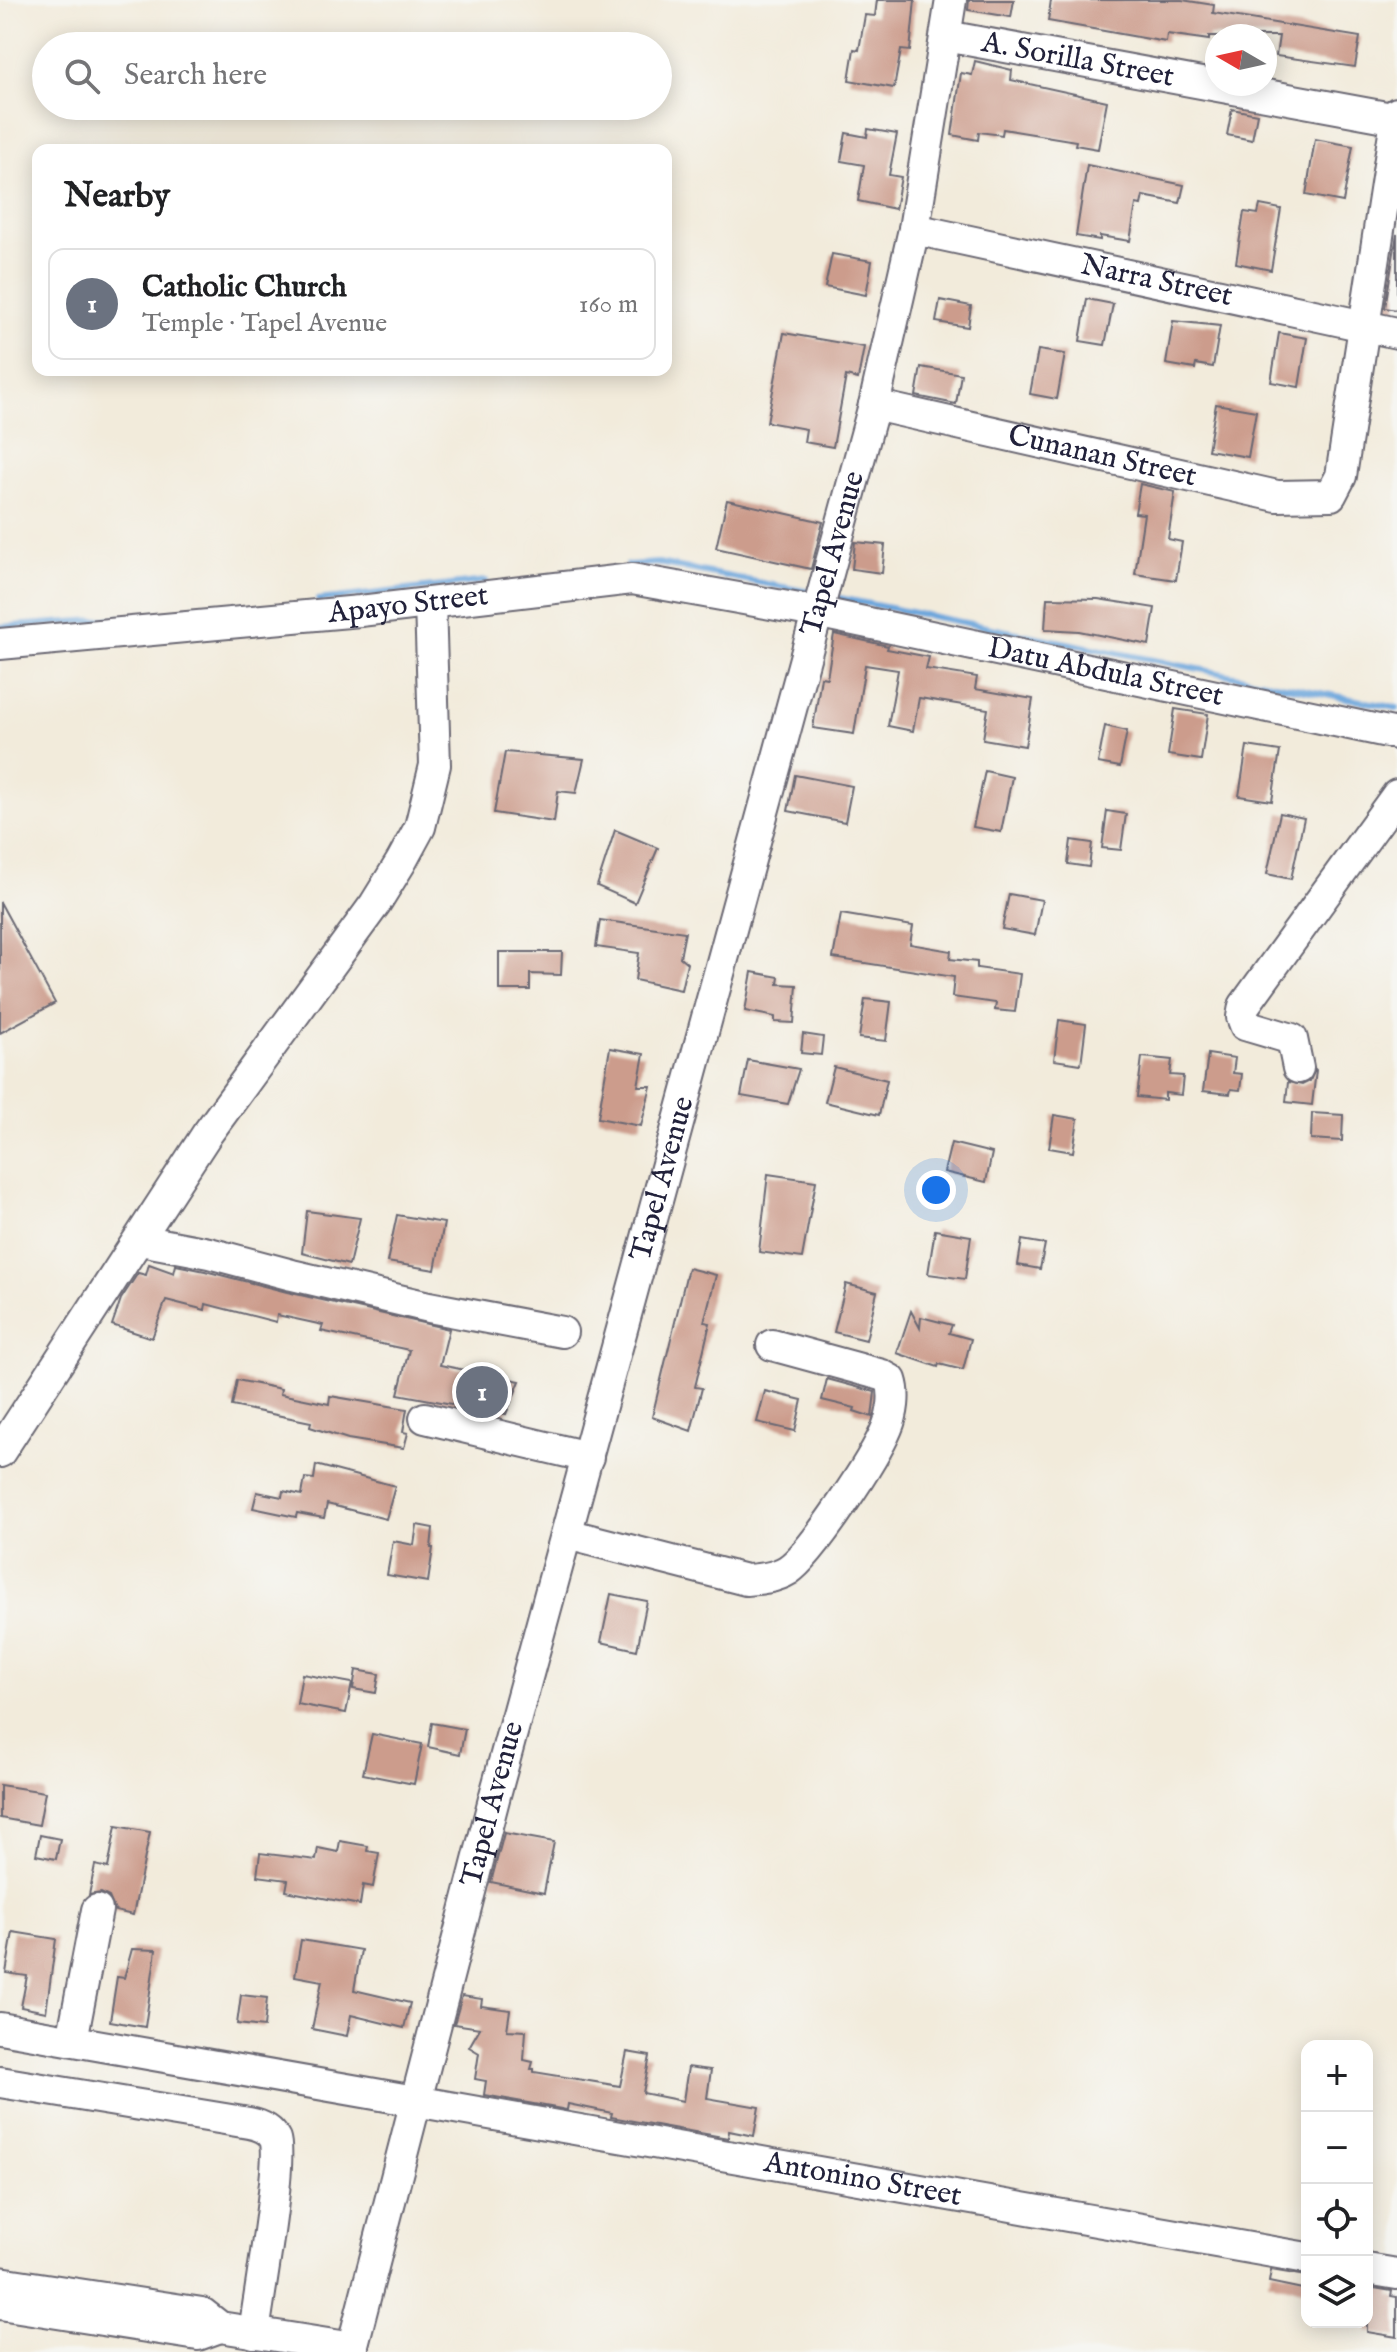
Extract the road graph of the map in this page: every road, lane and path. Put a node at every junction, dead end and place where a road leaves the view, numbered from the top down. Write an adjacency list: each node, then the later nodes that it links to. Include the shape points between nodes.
1 (951, 0): 2 (street, Tapel Avenue)
2 (946, 36): 3 (street, A. Sorilla Street); 4 (street, Tapel Avenue)
3 (1397, 117): 5 (street)
4 (914, 229): 5 (street, Narra Street); 7 (street, Tapel Avenue)
5 (1362, 326): 6 (street, Narra Street); 7 (street, Cunanan Street, via 1341,476 1331,495 1277,496)
6 (1397, 333)
7 (874, 405): 9 (street, Tapel Avenue)
8 (430, 603): 9 (street, Apayo Street, via 632,579); 10 (street, Apayo Street); 14 (street, via 435,765 420,827 375,904 207,1134)
9 (816, 612): 11 (street, Datu Abdula Street); 19 (street, Tapel Avenue)
10 (0, 644)
11 (1397, 734)
12 (1397, 795): 13 (street, via 1244,1006 1245,1025 1292,1039)
13 (1298, 1068)
14 (140, 1240): 15 (street); 18 (street)
15 (562, 1332)
16 (772, 1345): 20 (street, via 882,1375 894,1388 888,1425 876,1451 804,1556 787,1571 746,1580)
17 (425, 1418): 19 (street)
18 (0, 1452)
19 (588, 1457): 20 (street, Tapel Avenue)
20 (567, 1534): 25 (street, Tapel Avenue)
21 (97, 1910): 23 (street)
22 (0, 2028): 23 (street, Antonino Street)
23 (72, 2040): 25 (street, Antonino Street)
24 (0, 2082): 32 (street, via 268,2130 277,2152 276,2169)
25 (418, 2099): 26 (street, Antonino Street); 33 (street, Tapel Avenue)
26 (1301, 2257)
27 (1373, 2270): 28 (street)
28 (1397, 2274)
29 (0, 2282): 31 (street, via 202,2313)
30 (0, 2304): 31 (street, via 198,2335)
31 (220, 2327): 32 (street)
32 (254, 2333): 33 (street)
33 (352, 2350)

